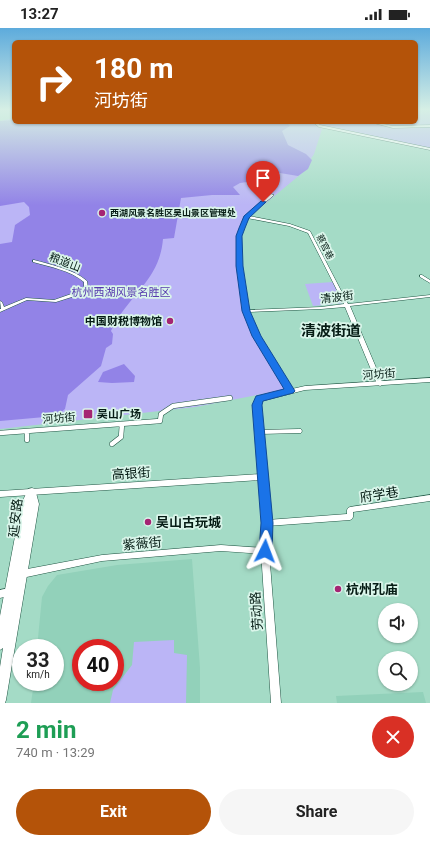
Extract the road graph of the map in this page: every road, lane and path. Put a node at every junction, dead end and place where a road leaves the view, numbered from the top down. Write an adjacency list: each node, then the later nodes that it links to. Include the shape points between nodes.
1 (394, 142): 2 (street)
2 (430, 149)
3 (272, 194): 4 (street)
4 (246, 217): 10 (street, 蔡官巷, via 290,225 309,232); 12 (street, via 239,236 239,266)
5 (34, 261): 11 (street, 粮道山, via 84,279 86,288 54,301 26,299)
6 (421, 276): 7 (street)
7 (430, 282)
8 (430, 296): 10 (street, 清波街)
9 (0, 302): 11 (street)
10 (347, 305): 12 (street, 清波街, via 283,311); 14 (street, 蔡官巷)
11 (2, 310)
12 (246, 311): 15 (street, via 256,336)
13 (430, 380): 14 (street, 河坊街)
14 (380, 384): 15 (street, 河坊街)
15 (290, 391): 17 (street, 河坊街)
16 (230, 398): 18 (street, 河坊街, via 173,406 161,414 160,421)
17 (259, 399): 21 (street, 劳动路, via 257,411)
18 (122, 424): 22 (street, 河坊街); 24 (street, via 121,437)
19 (299, 431): 21 (street)
20 (27, 432): 23 (street)
21 (260, 432): 25 (street, 劳动路)
22 (0, 433)
23 (27, 440)
24 (112, 444)
25 (264, 477): 26 (street, 高银街); 29 (street, 劳动路)
26 (32, 492): 27 (street, 高银街); 31 (main road, 延安路, via 34,504); 32 (main road, 延安路, via 26,505)
27 (0, 494)
28 (430, 498): 29 (street, 府学巷, via 350,510 350,517)
29 (267, 523): 30 (street, 劳动路)
30 (265, 551): 31 (street, 紫薇街, via 221,548 102,558); 35 (street, 劳动路)
31 (22, 574): 34 (main road, 延安路)
32 (5, 593): 33 (main road, 延安路)
33 (0, 644)
34 (0, 700)
35 (276, 703)

